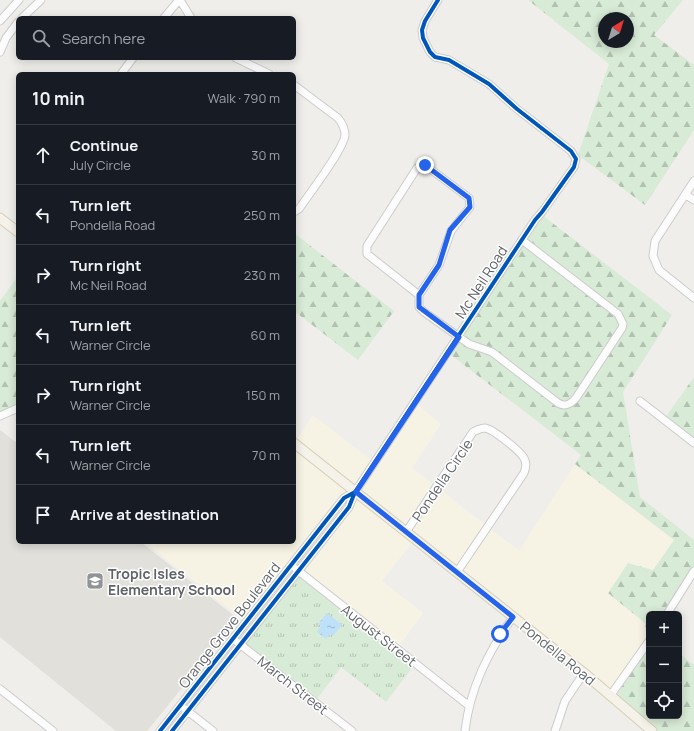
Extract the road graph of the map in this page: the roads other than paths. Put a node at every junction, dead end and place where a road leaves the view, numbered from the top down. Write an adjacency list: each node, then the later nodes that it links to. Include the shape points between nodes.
1 (20, 0): 8 (street)
2 (41, 0): 5 (street)
3 (180, 0): 6 (street); 7 (street)
4 (438, 0): 22 (street, Mc Neil Road, via 422,30 430,52 435,57 449,60 489,84 571,151 576,159 574,167)
5 (24, 16)
6 (166, 16)
7 (190, 16)
8 (0, 21)
9 (16, 25): 10 (street)
10 (0, 52)
11 (132, 60): 13 (street)
12 (240, 60): 14 (street)
13 (122, 72)
14 (265, 72)
15 (296, 86): 19 (street, via 338,118 345,135 337,152)
16 (694, 181): 17 (street)
17 (686, 194): 18 (street); 24 (street, via 655,241 653,256 659,270)
18 (694, 200)
19 (296, 211)
20 (0, 218): 21 (main road)
21 (16, 230)
22 (522, 240): 25 (street, Mc Neil Road); 25 (street, via 618,314 622,319 622,328 576,398 569,405 563,406 492,352)
23 (419, 295): 23 (street, via 439,265 450,230 470,207 469,198 425,165 417,168 367,246 367,254); 25 (street, via 419,307)
24 (694, 298)
25 (459, 337): 31 (street, Mc Neil Road)
26 (640, 401): 29 (street)
27 (16, 409): 28 (street)
28 (0, 416)
29 (694, 443)
30 (296, 445): 31 (main road, Pondella Road)
31 (356, 492): 32 (main road, Pondella Road); 33 (street, Orange Grove Boulevard, via 344,498); 34 (street, Orange Grove Boulevard, via 349,508)
32 (406, 532): 38 (main road, Pondella Road); 38 (street, Pondella Circle, via 473,432 485,428 491,430 525,459 526,466 524,473)
33 (314, 535): 34 (street); 35 (street, Orange Grove Boulevard)
34 (322, 541): 36 (street, Orange Grove Boulevard)
35 (291, 565): 36 (street, August Street); 41 (street, Orange Grove Boulevard)
36 (298, 571): 42 (street, Orange Grove Boulevard); 48 (street, August Street)
37 (694, 571): 39 (street)
38 (457, 572): 40 (main road, Pondella Road)
39 (669, 611)
40 (513, 617): 44 (main road, Pondella Road); 48 (street, via 489,652)
41 (233, 639): 42 (street, March Street); 47 (street, Orange Grove Boulevard)
42 (241, 644): 49 (street, Orange Grove Boulevard); 54 (street, March Street)
43 (646, 645): 46 (street)
44 (584, 673): 46 (main road, Pondella Road); 56 (street, via 565,701)
45 (0, 689): 50 (street)
46 (610, 696): 57 (main road, Pondella Road)
47 (181, 705): 49 (street); 51 (street, Orange Grove Boulevard)
48 (468, 705): 55 (street)
49 (188, 711): 52 (street, Orange Grove Boulevard); 53 (street)
50 (53, 731)
51 (160, 731)
52 (172, 731)
53 (213, 731)
54 (352, 731)
55 (465, 731)
56 (555, 731)
57 (652, 731)

